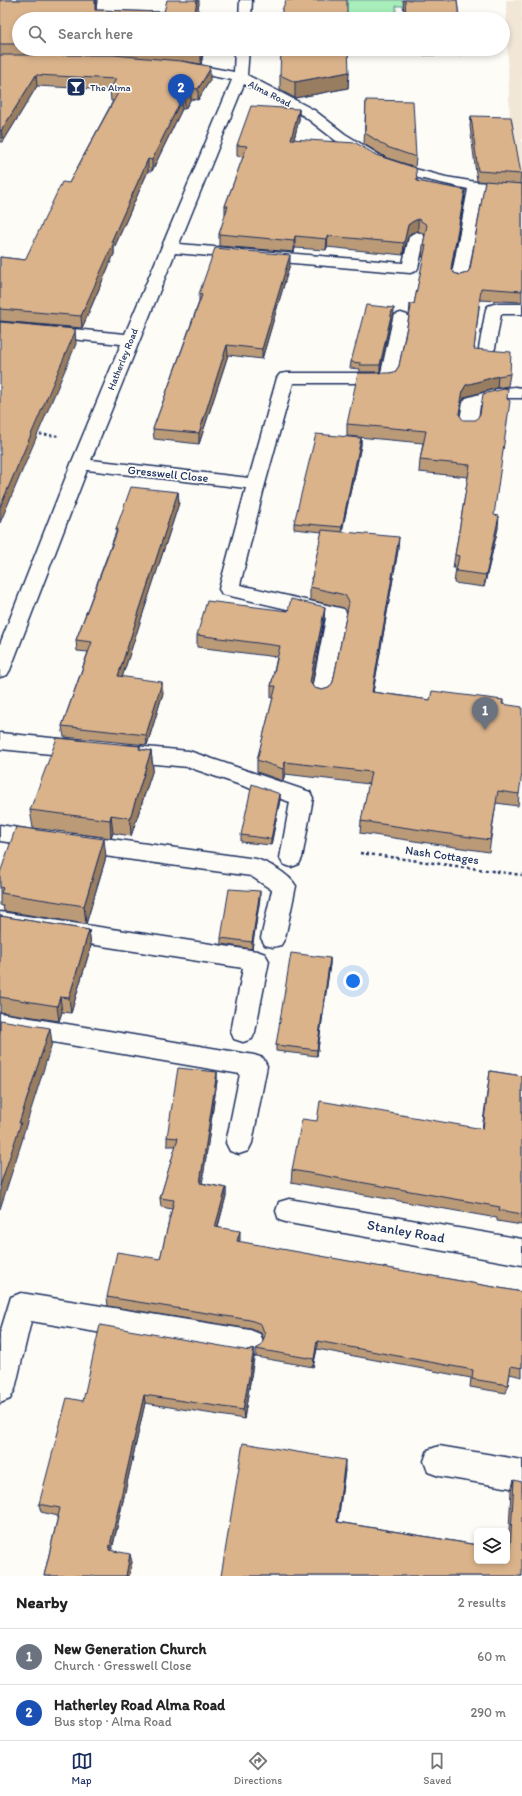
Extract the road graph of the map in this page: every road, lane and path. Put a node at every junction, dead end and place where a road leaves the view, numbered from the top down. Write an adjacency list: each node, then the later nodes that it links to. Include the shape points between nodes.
1 (246, 0): 2 (street)
2 (245, 12)
3 (242, 56): 5 (street, Hatherley Road)
4 (167, 64): 5 (street, Alma Road)
5 (240, 77): 6 (street, Alma Road, via 310,113 381,162 410,172); 9 (street, Hatherley Road)
6 (476, 186): 7 (street, Alma Road); 10 (street)
7 (522, 190)
8 (417, 237): 9 (street, via 410,268)
9 (169, 248): 14 (street, Hatherley Road)
10 (459, 280)
11 (522, 309): 15 (street, via 494,309)
12 (401, 318): 21 (street, via 388,378 286,378)
13 (0, 327): 14 (street)
14 (130, 340): 19 (street, Hatherley Road)
15 (487, 348)
16 (522, 393): 17 (street, via 508,392 472,402)
17 (468, 426)
18 (30, 433): 19 (path)
19 (90, 439): 20 (street, Hatherley Road)
20 (80, 464): 21 (street, Gresswell Close); 22 (street, Hatherley Road)
21 (256, 484): 23 (street, via 229,589 337,614)
22 (0, 670)
23 (321, 694)
24 (0, 741): 27 (street, via 189,759 302,798)
25 (0, 833): 30 (street, via 256,868 284,886)
26 (360, 853): 28 (path, Nash Cottages)
27 (291, 858)
28 (522, 875)
29 (0, 920): 32 (street, via 257,961)
30 (274, 938)
31 (0, 1023): 33 (street, via 254,1066)
32 (243, 1032)
33 (239, 1143)
34 (289, 1211): 35 (street, Stanley Road)
35 (522, 1252)
36 (250, 1344): 37 (street, via 21,1306)
37 (0, 1389)
38 (439, 1461): 39 (street)
39 (522, 1475)

